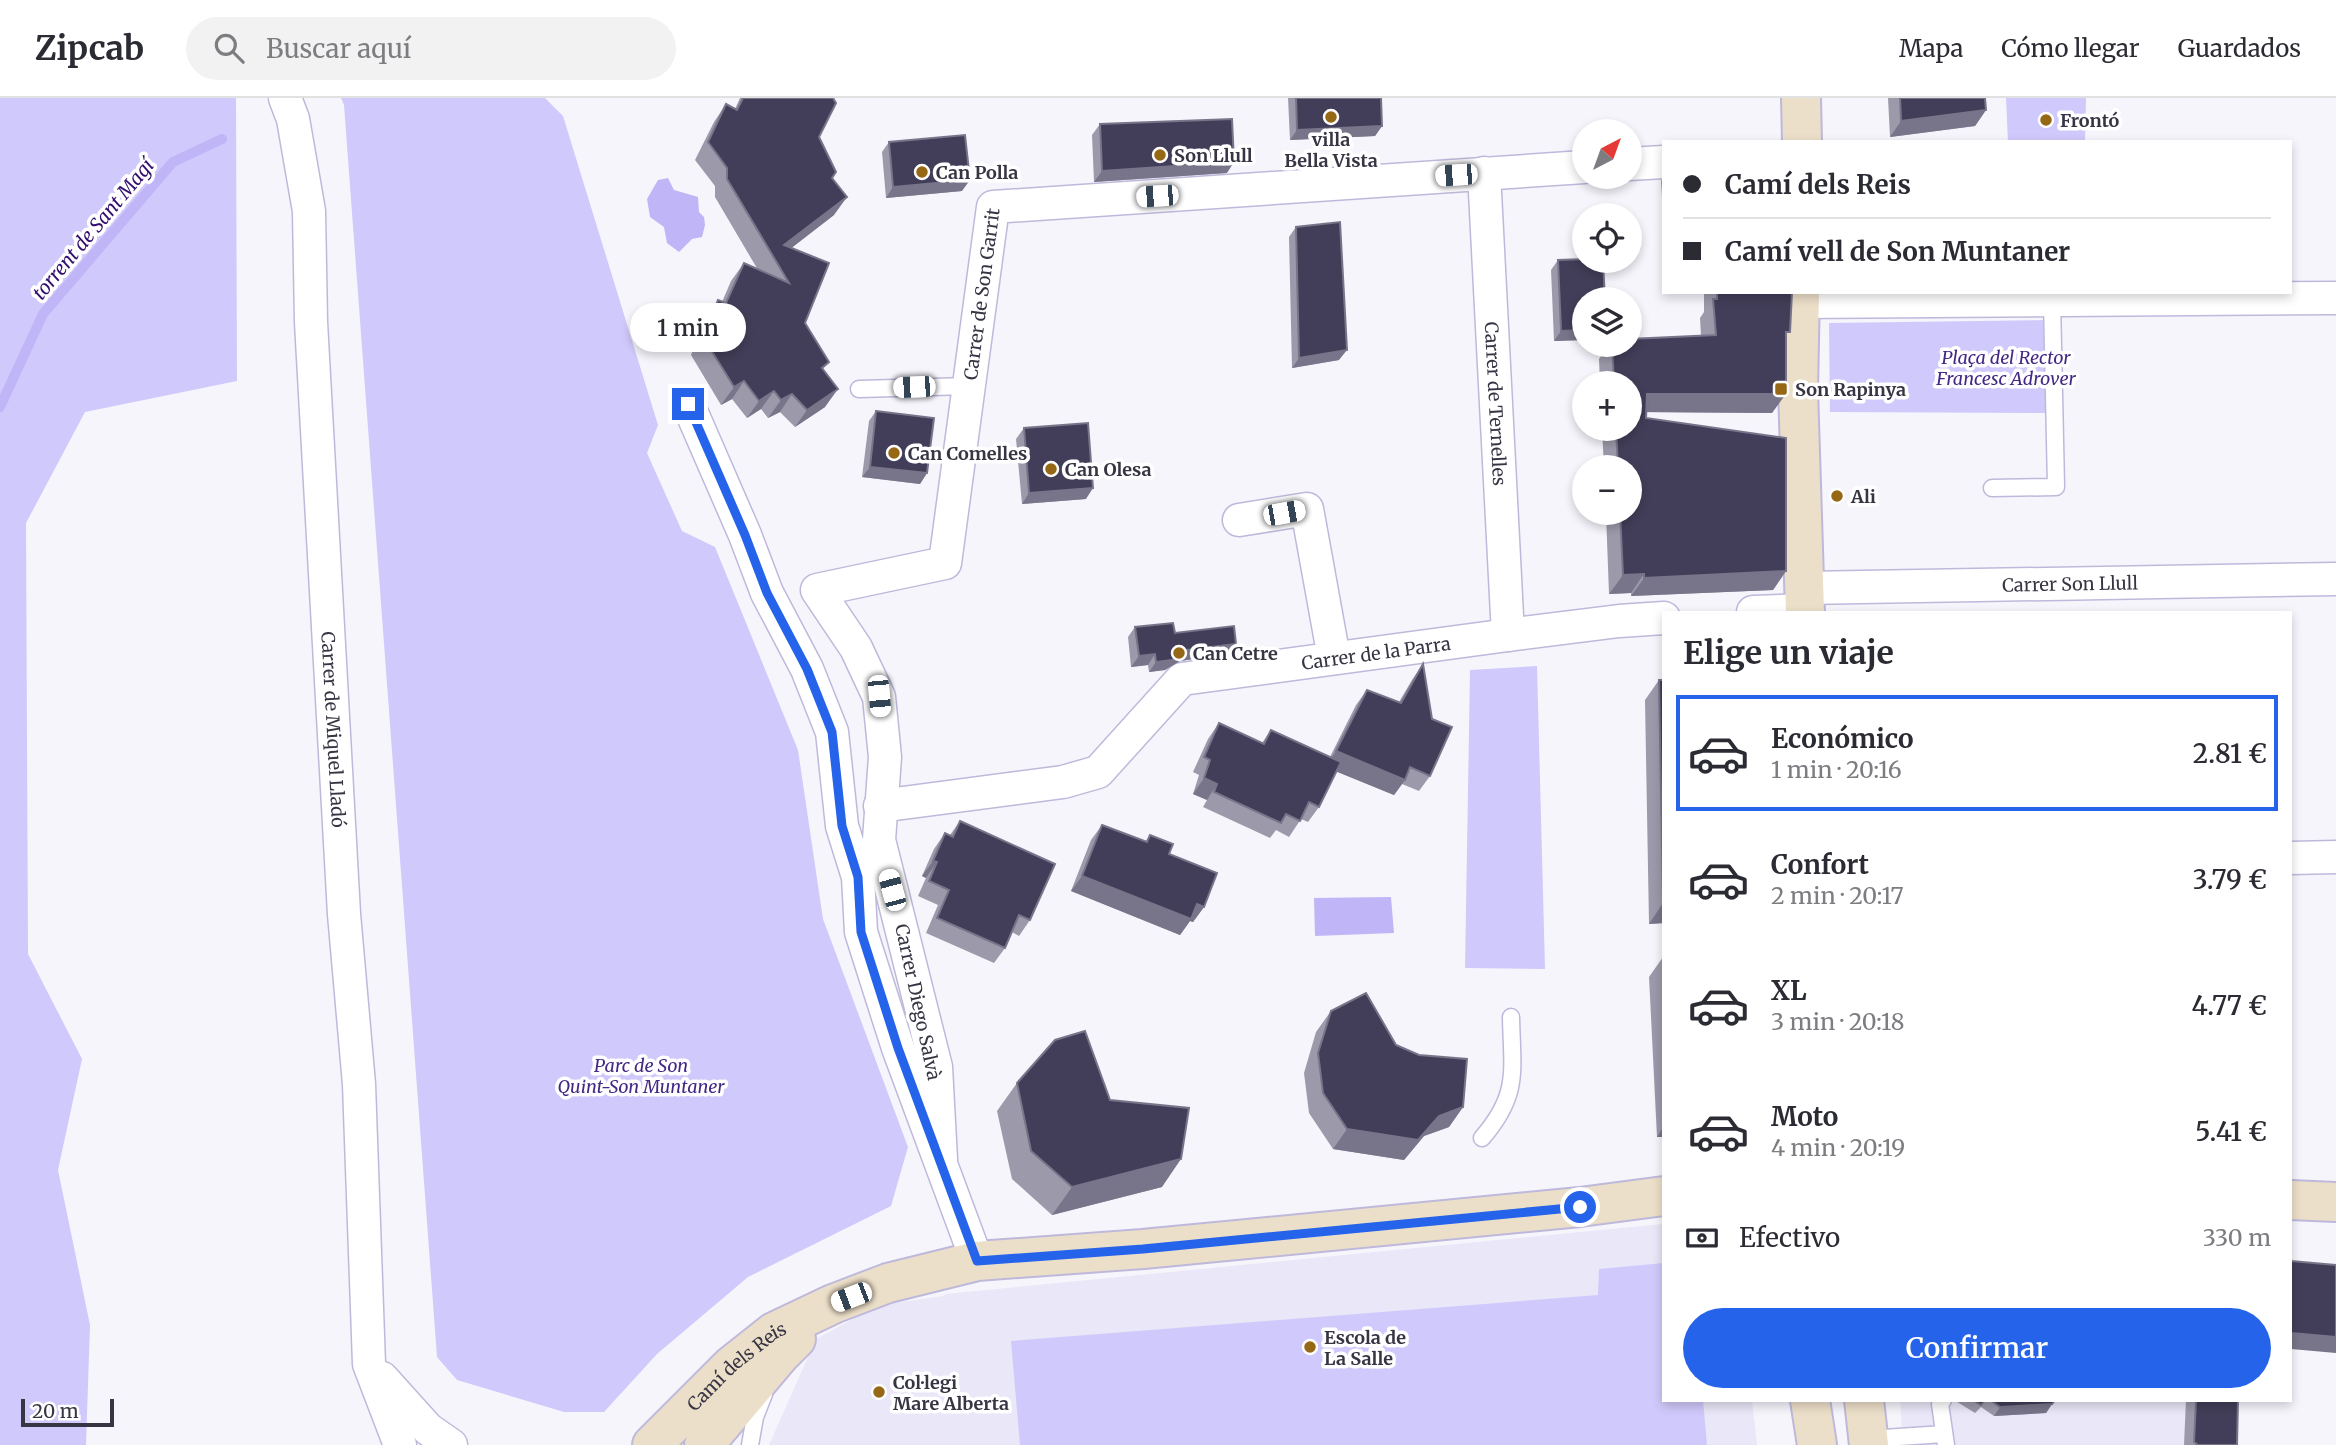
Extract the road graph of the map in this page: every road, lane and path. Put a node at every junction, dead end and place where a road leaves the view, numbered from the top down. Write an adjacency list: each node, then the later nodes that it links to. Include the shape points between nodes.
1 (285, 98): 34 (street, Carrer de Miquel Lladó, via 293,118 309,211 343,901 359,1084)
2 (1801, 98): 3 (street)
3 (1802, 140)
4 (1662, 162): 5 (street)
5 (1642, 163)
6 (1572, 168): 7 (street, Carrer de Son Garrit)
7 (1483, 173): 11 (street, Carrer de Son Garrit, via 993,207); 20 (street, Carrer de Ternelles)
8 (1800, 297): 10 (street); 17 (street)
9 (2336, 298): 10 (street)
10 (2052, 300): 14 (lane, via 2056,487)
11 (969, 386): 12 (lane); 22 (street, Carrer de Son Garrit, via 945,563 817,590 856,648 879,696 885,757)
12 (859, 389)
13 (688, 404): 27 (street, via 767,593 807,669 832,732 842,826 858,877 861,932 898,1048)
14 (1992, 488)
15 (1239, 520): 21 (street, via 1307,509)
16 (2336, 579): 17 (street, Carrer Son Llull)
17 (1805, 604): 18 (street)
18 (1760, 611)
19 (1662, 618): 20 (street, Carrer de la Parra)
20 (1508, 635): 21 (street, Carrer de la Parra)
21 (1334, 658): 22 (street, Carrer de la Parra, via 1182,679 1098,772 1063,782)
22 (880, 806): 27 (street, Carrer Diego Salvà, via 879,840 936,1067)
23 (2336, 857): 24 (street)
24 (2292, 858)
25 (1511, 1017): 26 (lane, via 1510,1097)
26 (1482, 1138)
27 (941, 1159): 31 (street)
28 (1662, 1196): 31 (street, Camí dels Reis, via 1143,1249)
29 (2292, 1200): 30 (street)
30 (2336, 1202)
31 (977, 1261): 32 (street, Camí dels Reis, via 888,1283)
32 (833, 1304): 33 (street, Camí dels Reis); 42 (street, Camí dels Reis, via 774,1332 731,1366)
33 (780, 1355): 43 (street, Camí dels Reis); 44 (lane, via 755,1417)
34 (369, 1364): 40 (street, Carrer de Miquel Lladó); 41 (street, via 428,1429)
35 (1810, 1402): 45 (street)
36 (1864, 1402): 39 (street)
37 (1942, 1402): 38 (lane)
38 (1945, 1440): 39 (lane)
39 (1868, 1442)
40 (400, 1445)
41 (451, 1445)
42 (652, 1445)
43 (704, 1445)
44 (750, 1445)
45 (1817, 1445)

